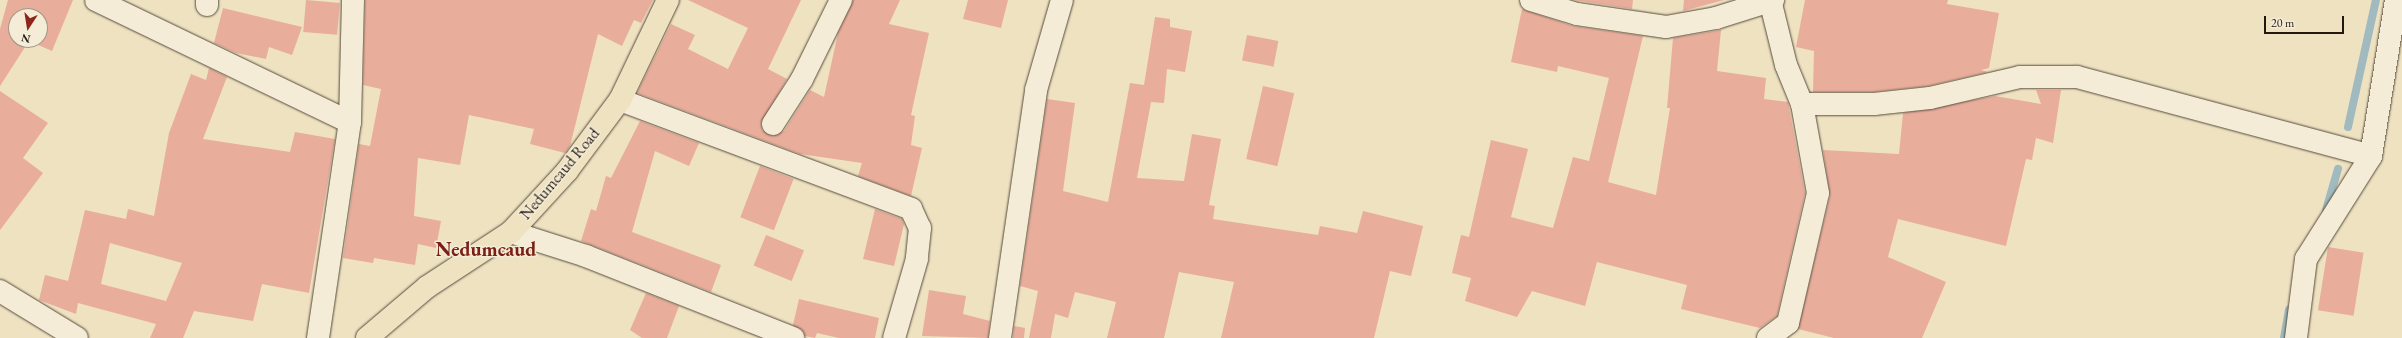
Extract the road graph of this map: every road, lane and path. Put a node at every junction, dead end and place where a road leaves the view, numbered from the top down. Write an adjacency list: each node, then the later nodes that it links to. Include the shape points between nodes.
1 (96, 0): 11 (street)
2 (353, 0): 11 (street)
3 (668, 0): 9 (main road, Nedumcaud Road)
4 (841, 0): 12 (street, via 802,79)
5 (1062, 0): 22 (street, via 1036,90)
6 (1531, 0): 7 (street, via 1577,14 1666,26 1716,18)
7 (1771, 0): 10 (street, via 1786,65)
8 (2396, 0): 13 (street)
9 (620, 100): 14 (main road, Nedumcaud Road, via 567,171); 21 (street, via 910,209 920,228 917,259)
10 (1802, 104): 13 (street, via 1874,104 1930,98 2020,77 2077,77); 23 (street, via 1818,193 1788,323)
11 (350, 122): 18 (street)
12 (773, 124)
13 (2371, 156): 24 (street, via 2306,259)
14 (511, 232): 19 (main road, Nedumcaud Road, via 427,287); 20 (street, via 586,256)
15 (0, 291): 16 (street)
16 (48, 330): 17 (street)
17 (77, 338)
18 (318, 338)
19 (366, 338)
20 (793, 338)
21 (894, 338)
22 (1000, 338)
23 (1768, 338)
24 (2296, 338)

